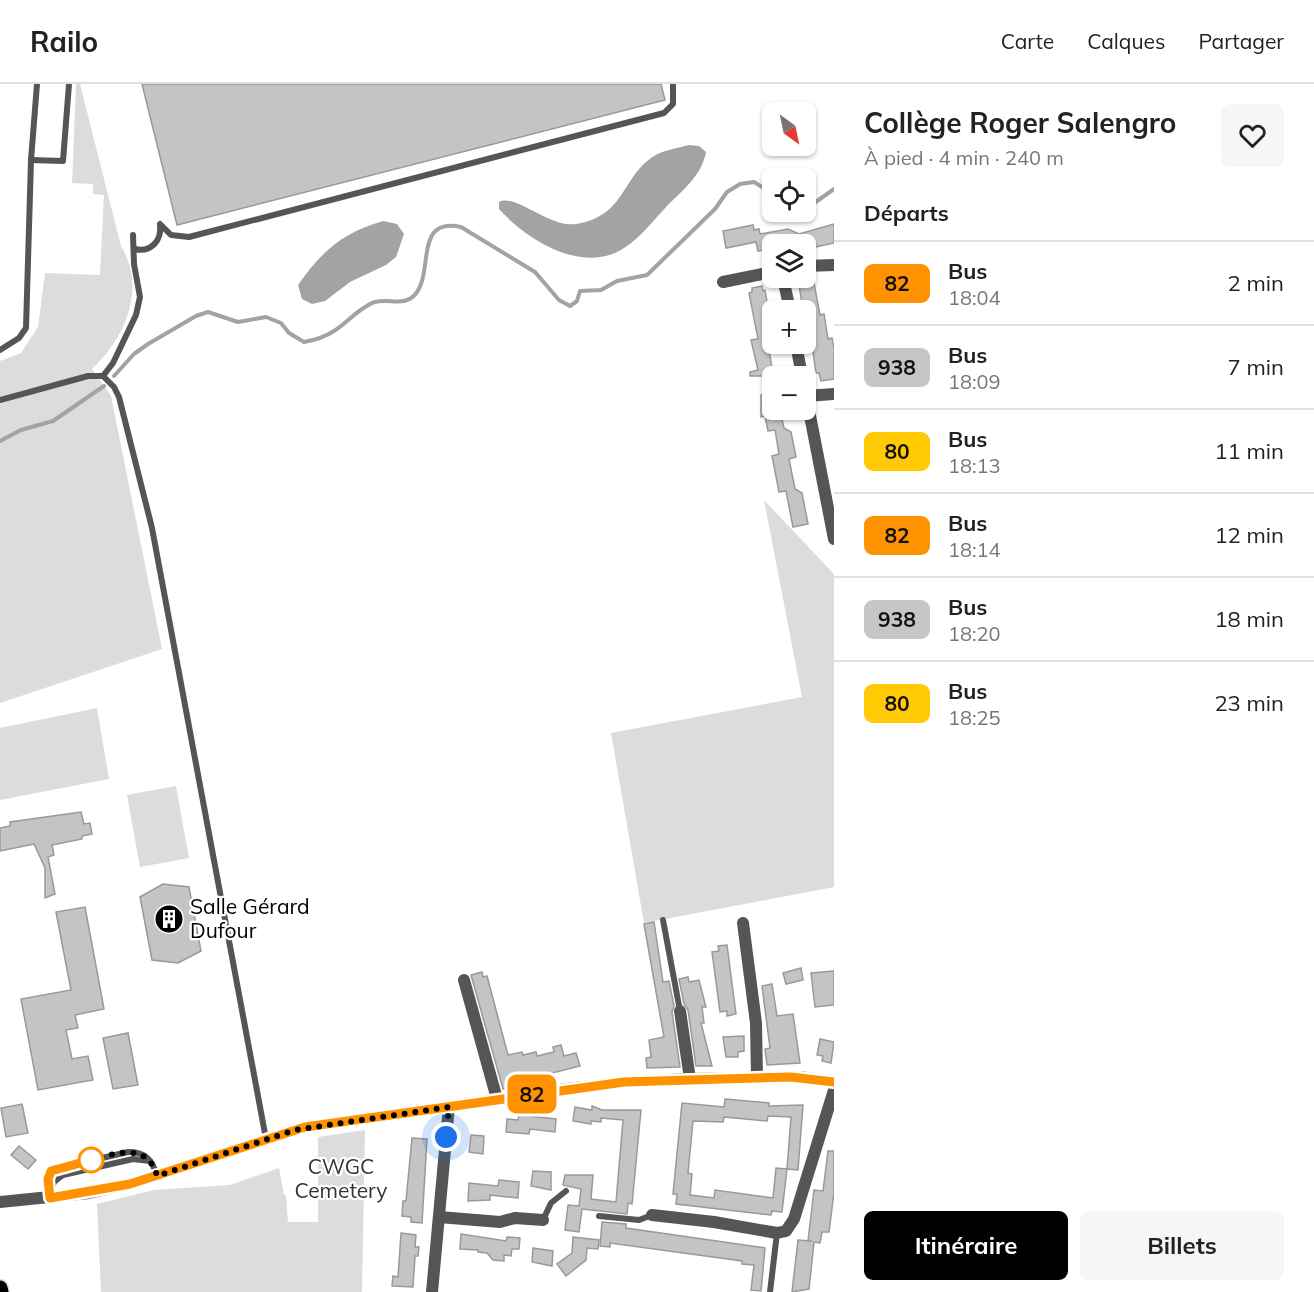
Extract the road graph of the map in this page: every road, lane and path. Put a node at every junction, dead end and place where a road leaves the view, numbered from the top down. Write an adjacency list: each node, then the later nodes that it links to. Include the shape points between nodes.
1 (37, 84): 4 (lane)
2 (69, 84): 4 (lane, via 63,161)
3 (673, 84): 6 (lane, via 673,104 664,113 189,237 171,235 160,224 161,234 155,245 142,251)
4 (31, 159): 11 (lane, via 26,328 19,338)
5 (133, 235): 6 (lane)
6 (135, 249): 12 (lane, via 140,297 136,315)
7 (834, 265): 8 (street)
8 (816, 266)
9 (762, 274): 10 (street)
10 (723, 282)
11 (0, 350)
12 (104, 377): 15 (lane, via 88,376); 29 (lane, via 119,398 152,528)
13 (834, 394): 14 (street)
14 (816, 395)
15 (0, 400)
16 (812, 420): 17 (street)
17 (830, 499): 18 (street)
18 (834, 539)
19 (663, 920): 22 (lane)
20 (743, 923): 23 (street, via 756,1023)
21 (464, 980): 27 (street)
22 (680, 1011): 24 (street)
23 (757, 1078): 24 (street); 25 (street, via 800,1077)
24 (690, 1079): 27 (street, via 624,1082)
25 (834, 1082)
26 (834, 1090): 38 (street, via 792,1223 786,1231)
27 (497, 1099): 28 (street)
28 (449, 1107): 29 (street, via 305,1127); 36 (street)
29 (266, 1138): 30 (street)
30 (157, 1176): 32 (street, via 108,1190); 32 (lane, via 150,1161 141,1154 128,1152 59,1167 49,1176)
31 (566, 1191): 37 (lane, via 551,1203)
32 (50, 1198): 33 (street)
33 (0, 1202)
34 (652, 1215): 35 (lane, via 639,1220); 38 (street)
35 (599, 1216)
36 (439, 1217): 37 (street, via 500,1222 515,1218); 39 (street)
37 (543, 1220)
38 (777, 1233): 40 (lane)
39 (432, 1292)
40 (770, 1292)

